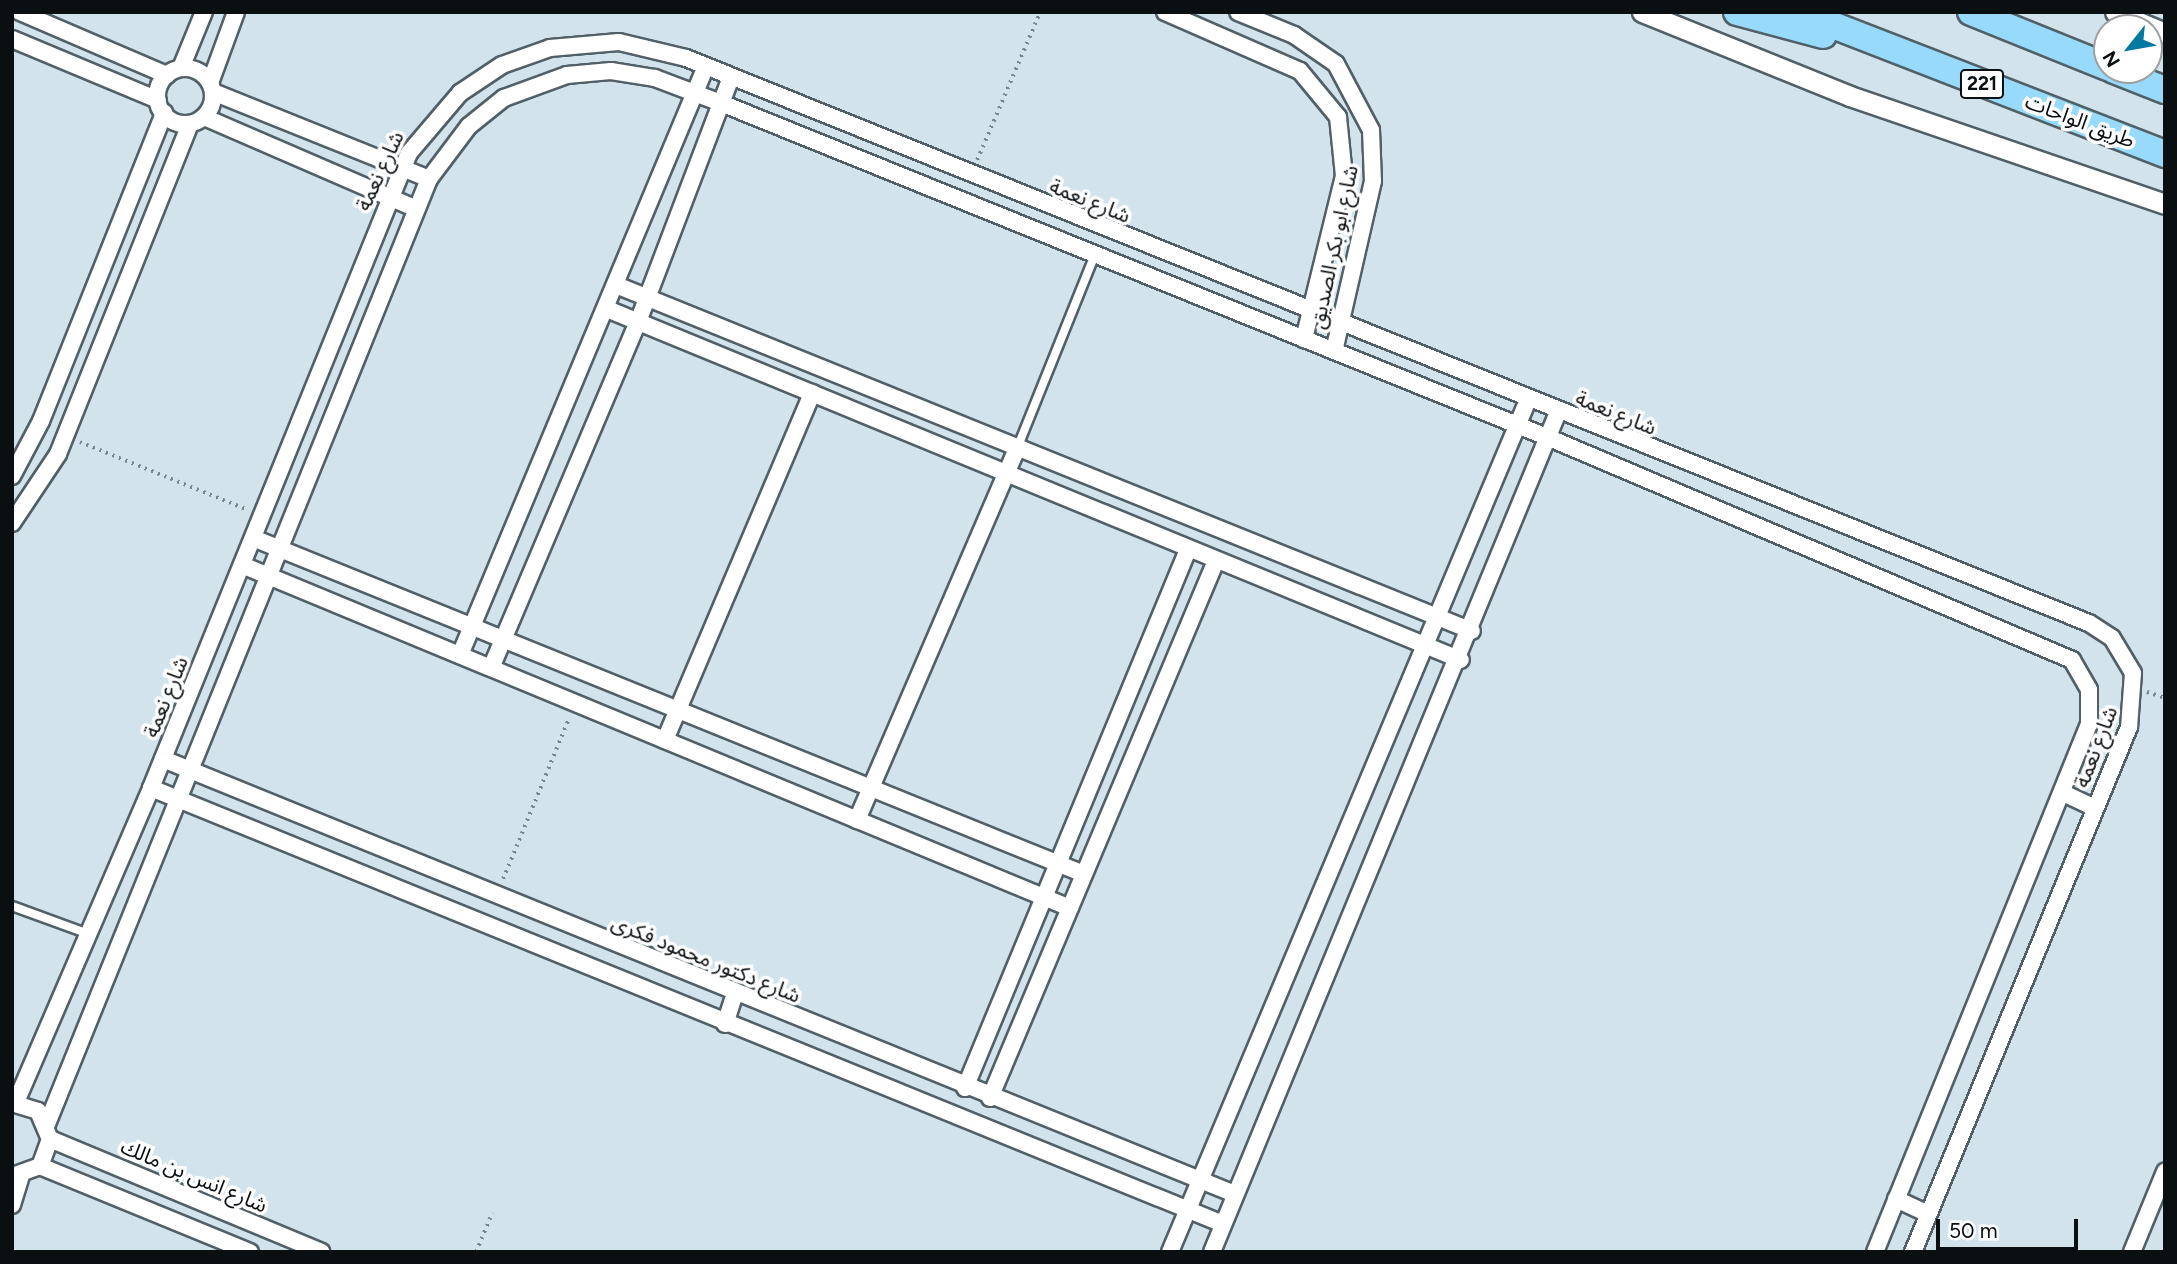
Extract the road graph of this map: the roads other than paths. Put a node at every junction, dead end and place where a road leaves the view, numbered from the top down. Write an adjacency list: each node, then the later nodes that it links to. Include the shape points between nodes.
1 (20, 12): 18 (street)
2 (204, 12): 18 (street)
3 (236, 12): 20 (street)
4 (1165, 12): 35 (street, شارع ابو بكر الصديق, via 1300,71 1338,117 1344,176)
5 (1238, 12): 37 (street, شارع ابو بكر الصديق, via 1316,48 1352,84 1367,118 1373,181)
6 (1642, 12): 29 (street, via 1850,96)
7 (1737, 12): 14 (highway)
8 (1799, 12): 14 (highway, طريق الواحات / 221)
9 (1971, 12): 16 (highway)
10 (2009, 12): 15 (highway)
11 (2115, 12): 12 (street)
12 (2165, 33)
13 (12, 39): 23 (street)
14 (1877, 43): 25 (highway, طريق الواحات / 221)
15 (2093, 60)
16 (2093, 62)
17 (706, 66): 19 (street, شارع نعمة); 21 (street); 26 (street, شارع نعمة, via 619,42 526,55 460,93 423,129)
18 (174, 72): 20 (street, via 195,69); 23 (street)
19 (732, 77): 22 (street); 35 (street, شارع نعمة)
20 (211, 87): 24 (street); 26 (street)
21 (696, 93): 22 (street, شارع نعمة); 27 (street, شارع نعمة, via 611,71 546,80 486,111); 32 (street)
22 (722, 103): 31 (street, شارع نعمة); 33 (street)
23 (161, 107): 24 (street); 47 (street, via 41,421)
24 (197, 120): 28 (street); 48 (street, via 65,436 40,487)
25 (2165, 154)
26 (401, 168): 27 (street); 28 (street, شارع نعمة)
27 (429, 179): 30 (street, شارع نعمة)
28 (388, 198): 30 (street); 49 (street, شارع نعمة)
29 (2165, 204)
30 (414, 208): 50 (street, شارع نعمة)
31 (1095, 254): 38 (street, شارع نعمة); 45 (lane)
32 (616, 285): 33 (street); 34 (street)
33 (647, 298): 36 (street); 45 (street)
34 (607, 309): 36 (street); 56 (street)
35 (1310, 313): 37 (street, شارع نعمة); 38 (street, شارع ابو بكر الصديق)
36 (638, 322): 40 (street); 58 (street)
37 (1340, 325): 39 (street, شارع ابو بكر الصديق); 41 (street, شارع نعمة)
38 (1304, 338): 39 (street, شارع نعمة)
39 (1334, 351): 43 (street, شارع نعمة)
40 (811, 393): 46 (street); 63 (street)
41 (1528, 400): 42 (street, شارع نعمة); 43 (street)
42 (1558, 412): 44 (street); 71 (street, شارع نعمة, via 2101,629 2129,660 2135,701)
43 (1516, 424): 44 (street, شارع نعمة); 55 (street)
44 (1547, 437): 57 (street); 69 (street, شارع نعمة, via 2063,653 2080,669 2091,702)
45 (1018, 446): 46 (street); 55 (street)
46 (1007, 474): 51 (street); 68 (street)
47 (12, 476)
48 (12, 523)
49 (253, 538): 50 (street); 53 (street, شارع نعمة)
50 (277, 548): 54 (street, شارع نعمة); 56 (street)
51 (1187, 552): 52 (street); 73 (street)
52 (1216, 563): 59 (street); 74 (street)
53 (242, 565): 54 (street); 65 (street, شارع نعمة)
54 (267, 575): 60 (street); 66 (street, شارع نعمة)
55 (1433, 615): 57 (street); 59 (street)
56 (471, 627): 58 (street); 60 (street)
57 (1472, 631): 61 (street)
58 (502, 640): 62 (street); 63 (street)
59 (1421, 645): 61 (street); 88 (street)
60 (460, 655): 62 (street)
61 (1461, 660): 89 (street)
62 (491, 668): 64 (street)
63 (676, 711): 64 (street); 68 (street)
64 (664, 740): 72 (street)
65 (163, 759): 66 (street, شارع دكتور محمود فكرى); 67 (street, شارع نعمة)
66 (189, 768): 70 (street, شارع نعمة); 79 (street, شارع دكتور محمود فكرى)
67 (151, 788): 70 (street); 78 (street, شارع نعمة)
68 (870, 788): 72 (street); 73 (street)
69 (2063, 793): 71 (street); 90 (street, شارع نعمة)
70 (177, 799): 80 (street); 84 (street, شارع نعمة)
71 (2095, 808): 93 (street, شارع نعمة)
72 (857, 820): 75 (street)
73 (1058, 864): 74 (street); 75 (street)
74 (1084, 874): 77 (street)
75 (1044, 897): 77 (street); 81 (street)
76 (12, 906): 78 (lane)
77 (1070, 908): 82 (street)
78 (89, 934): 83 (street, شارع نعمة)
79 (735, 993): 80 (street); 81 (street, شارع دكتور محمود فكرى)
80 (725, 1024): 92 (street)
81 (965, 1088): 82 (street, شارع دكتور محمود فكرى)
82 (990, 1098): 88 (street, شارع دكتور محمود فكرى)
83 (14, 1102): 84 (street, شارع انس بن مالك, via 38,1111)
84 (49, 1131): 85 (street, شارع نعمة); 96 (street, شارع انس بن مالك)
85 (40, 1166): 87 (street); 95 (street)
86 (2165, 1172): 101 (street)
87 (17, 1176): 91 (street)
88 (1199, 1180): 89 (street, شارع دكتور محمود فكرى); 92 (street)
89 (1235, 1194): 94 (street)
90 (1896, 1199): 93 (street); 99 (street, شارع نعمة)
91 (12, 1205)
92 (1188, 1209): 94 (street); 97 (street)
93 (1928, 1214): 100 (street, شارع نعمة)
94 (1223, 1224): 98 (street)
95 (250, 1252)
96 (321, 1252)
97 (1170, 1252)
98 (1212, 1252)
99 (1875, 1252)
100 (1913, 1252)
101 (2132, 1252)

